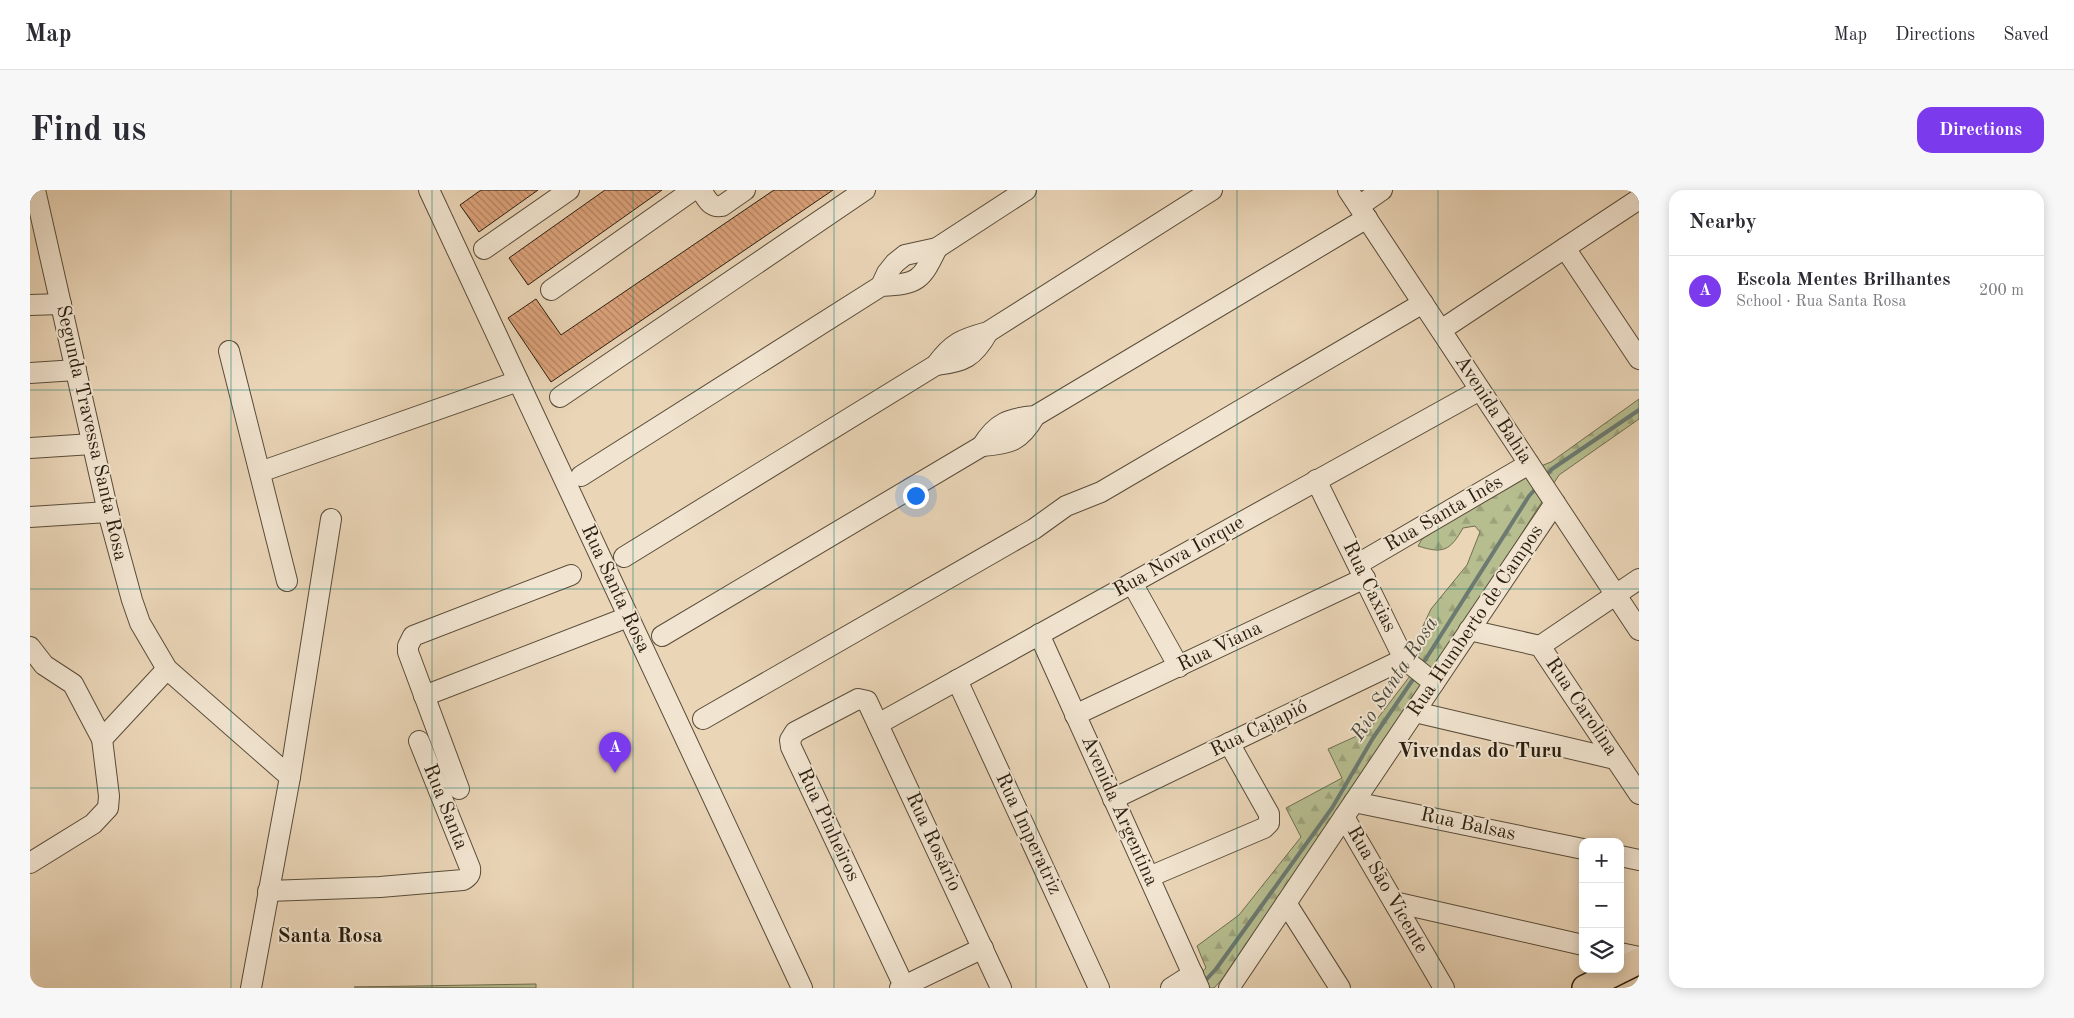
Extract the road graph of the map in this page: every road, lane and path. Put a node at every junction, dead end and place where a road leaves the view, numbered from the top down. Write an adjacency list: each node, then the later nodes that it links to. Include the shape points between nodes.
1 (35, 190): 18 (street, Segunda Travessa Santa Rosa)
2 (429, 190): 26 (street, Rua Santa Rosa)
3 (569, 190): 15 (street)
4 (693, 190): 17 (street)
5 (701, 190): 6 (street, via 710,204 718,207)
6 (745, 190)
7 (865, 190): 28 (street)
8 (1026, 190): 13 (street)
9 (1212, 190): 39 (street, via 988,332 975,353 963,360 936,365)
10 (1382, 190): 12 (street)
11 (1639, 199): 14 (street)
12 (1358, 209): 20 (street, Avenida Bahia); 50 (street, via 1035,416 1002,423 982,446)
13 (937, 248): 16 (street, via 905,256 895,263); 16 (street, via 920,278 911,283)
14 (1565, 248): 21 (street); 23 (street)
15 (484, 249)
16 (881, 286): 33 (street)
17 (551, 290)
18 (61, 304): 19 (street); 24 (street, Segunda Travessa Santa Rosa)
19 (30, 305)
20 (1419, 306): 21 (street, Avenida Bahia); 62 (street, via 1101,492 1066,506 1034,529)
21 (1440, 330): 27 (street, Avenida Bahia)
22 (229, 351): 32 (street)
23 (1639, 359)
24 (76, 370): 25 (street); 29 (street, Segunda Travessa Santa Rosa)
25 (30, 373)
26 (518, 381): 32 (street); 46 (street, Rua Santa Rosa)
27 (1480, 390): 31 (street, Avenida Bahia); 34 (street, Rua Nova Iorque)
28 (560, 398)
29 (92, 444): 30 (street); 36 (street, Segunda Travessa Santa Rosa)
30 (30, 448)
31 (1532, 468): 35 (street, Avenida Bahia); 40 (street, Rua Santa Inês)
32 (260, 472): 43 (street)
33 (581, 476)
34 (1316, 480): 40 (street, Rua Caxias); 44 (street, Rua Nova Iorque)
35 (1551, 498): 45 (street, Avenida Bahia); 47 (street, Rua Humberto de Campos)
36 (108, 512): 37 (street); 55 (street, Segunda Travessa Santa Rosa, via 137,615)
37 (30, 517)
38 (331, 519): 68 (street)
39 (624, 557)
40 (1362, 571): 53 (street, Rua Caxias); 54 (street, Rua Viana)
41 (571, 575): 58 (street, via 413,636 408,652)
42 (1639, 579): 45 (street)
43 (288, 582)
44 (1132, 583): 49 (street, Rua Nova Iorque); 54 (street)
45 (1616, 595): 48 (street, Avenida Bahia); 51 (street)
46 (628, 617): 58 (street); 89 (street, Rua Santa Rosa)
47 (1470, 630): 51 (street); 57 (street, Rua Humberto de Campos)
48 (1639, 630)
49 (1039, 634): 56 (street, Rua Nova Iorque); 61 (street, Avenida Argentina)
50 (662, 636)
51 (1540, 646): 67 (street, Rua Carolina)
52 (30, 648): 64 (street, via 44,665 74,684)
53 (1406, 661): 57 (street, Rua Caxias); 66 (street, Rua Cajapió)
54 (1179, 667): 61 (street, Rua Viana)
55 (167, 669): 64 (street); 68 (street, Segunda Travessa Santa Rosa)
56 (957, 680): 63 (street, Rua Nova Iorque); 91 (street, Rua Imperatriz)
57 (1430, 681): 60 (street, Rua Humberto de Campos)
58 (424, 696): 69 (street)
59 (862, 699): 63 (street, Rua Rosário, via 867,701); 87 (street, Rua Pinheiros, via 795,732 790,740)
60 (1414, 712): 67 (street); 72 (street, Rua Humberto de Campos)
61 (1075, 715): 71 (street, Avenida Argentina)
62 (703, 719)
63 (878, 724): 82 (street, Rua Rosário)
64 (102, 739): 76 (street, via 108,808 93,824)
65 (419, 741): 78 (street, Rua Santa, via 470,873 463,880)
66 (1229, 743): 71 (street, Rua Cajapió); 77 (street, via 1270,819 1264,828)
67 (1616, 759): 70 (street, Rua Carolina)
68 (290, 777): 78 (street)
69 (459, 788)
70 (1639, 794)
71 (1113, 799): 77 (street, Avenida Argentina)
72 (1349, 810): 73 (street, Rua Balsas); 79 (street, Rua São Vicente); 80 (street, Rua Humberto de Campos)
73 (1579, 848)
74 (1624, 857): 75 (street)
75 (1639, 860)
76 (30, 863)
77 (1149, 877): 86 (street, Avenida Argentina)
78 (268, 891): 88 (street)
79 (1394, 902): 81 (street); 95 (street, Rua São Vicente)
80 (1286, 904): 93 (street, Rua Humberto de Campos); 94 (street)
81 (1579, 944)
82 (983, 948): 87 (street); 90 (street, Rua Rosário)
83 (1624, 954): 84 (street)
84 (1639, 957)
85 (1639, 961): 96 (main road)
86 (1196, 980): 92 (street)
87 (902, 987)
88 (251, 988)
89 (802, 988)
90 (1001, 988)
91 (1099, 988)
92 (1171, 988)
93 (1229, 988)
94 (1340, 988)
95 (1444, 988)
96 (1585, 988)

